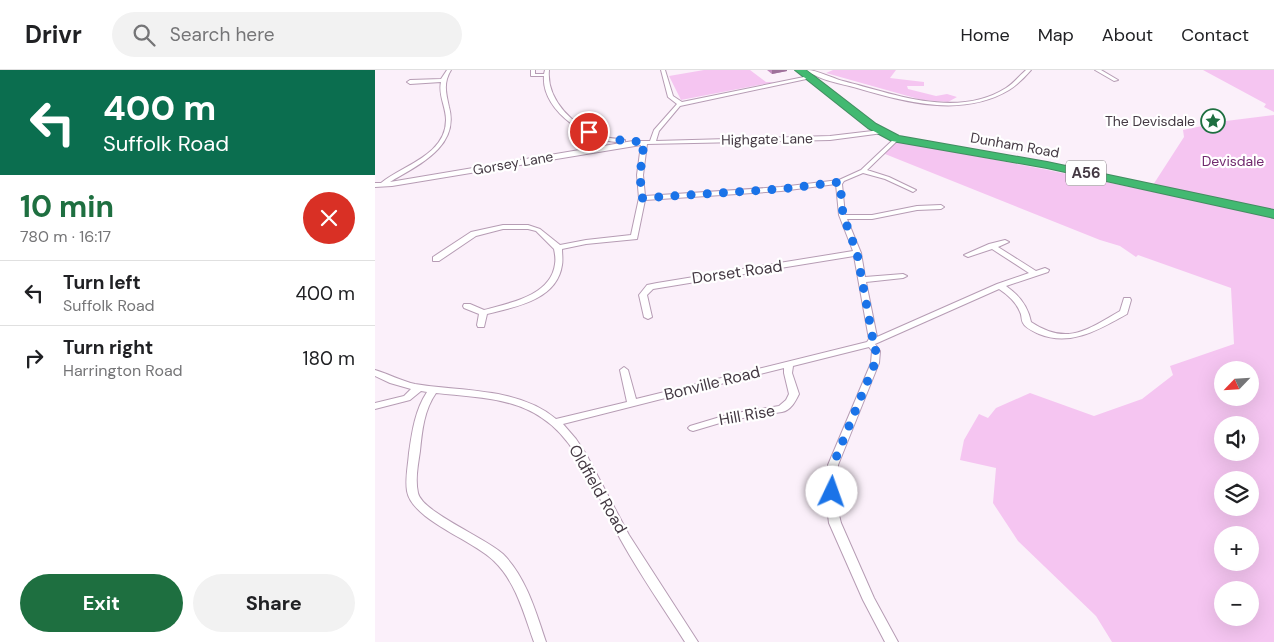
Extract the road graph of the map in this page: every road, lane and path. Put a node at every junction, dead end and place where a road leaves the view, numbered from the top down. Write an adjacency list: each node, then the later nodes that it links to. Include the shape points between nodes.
1 (449, 70): 8 (street)
2 (533, 70): 6 (street, via 533,75)
3 (663, 70): 11 (street, via 671,97)
4 (1029, 70): 7 (street, via 1007,90 988,98 945,104 919,102)
5 (1097, 70): 9 (street)
6 (546, 73): 15 (street, via 547,88 558,106 581,128 600,138)
7 (805, 73): 11 (street); 12 (highway, Dunham Road / A56)
8 (442, 80): 10 (street); 19 (street, via 449,116 444,137 426,157)
9 (1116, 80)
10 (410, 82)
11 (681, 104): 14 (street, via 656,131)
12 (881, 132): 13 (highway, Dunham Road / A56); 14 (street, Highgate Lane, via 837,138)
13 (896, 139): 17 (street); 23 (highway, Dunham Road / A56, via 1056,167)
14 (653, 141): 16 (street, Gorsey Lane)
15 (633, 142): 16 (street, Gorsey Lane); 19 (street, Gorsey Lane)
16 (644, 142): 21 (street, via 640,175)
17 (863, 171): 18 (street); 20 (street)
18 (840, 182): 21 (street); 24 (street)
19 (378, 185)
20 (913, 190)
21 (642, 198): 27 (street, via 637,232 633,238)
22 (937, 205): 24 (street, via 871,217)
23 (1274, 214)
24 (843, 216): 28 (street)
25 (1005, 242): 26 (street)
26 (992, 246): 29 (street); 32 (street)
27 (558, 248): 30 (street, via 538,230 503,228 473,234 438,260); 38 (street, via 559,272 539,294)
28 (857, 253): 33 (street); 39 (street, Dorset Road, via 650,286 643,294)
29 (968, 255)
30 (427, 259)
31 (1045, 270): 32 (street, Bonville Road)
32 (1034, 274): 35 (street, Bonville Road)
33 (863, 280): 34 (street, via 901,273); 41 (street)
34 (911, 282)
35 (1000, 286): 36 (street, via 1022,304 1023,324 1050,335 1075,337 1088,332 1124,312); 41 (street, Bonville Road)
36 (1127, 300)
37 (467, 306): 38 (street)
38 (483, 313): 40 (street)
39 (648, 317)
40 (481, 325)
41 (871, 343): 42 (street, Bonville Road); 53 (street, via 876,351 875,363 833,465 831,507 869,600)
42 (789, 364): 47 (street, Bonville Road); 50 (street, Hill Rise, via 794,394 782,410 730,417)
43 (624, 370): 47 (street)
44 (375, 373): 45 (street, Oldfield Road)
45 (419, 388): 46 (street, Oldfield Road); 48 (street, via 407,398)
46 (433, 390): 49 (street, Oldfield Road, via 506,399 539,411); 51 (street, via 417,435 412,482 414,498 423,508 477,540 499,558 517,586)
47 (632, 402): 49 (street, Bonville Road)
48 (375, 406)
49 (554, 423): 52 (street, Oldfield Road, via 574,444 598,483 616,522)
50 (693, 428)
51 (540, 642)
52 (692, 642)
53 (892, 642)

